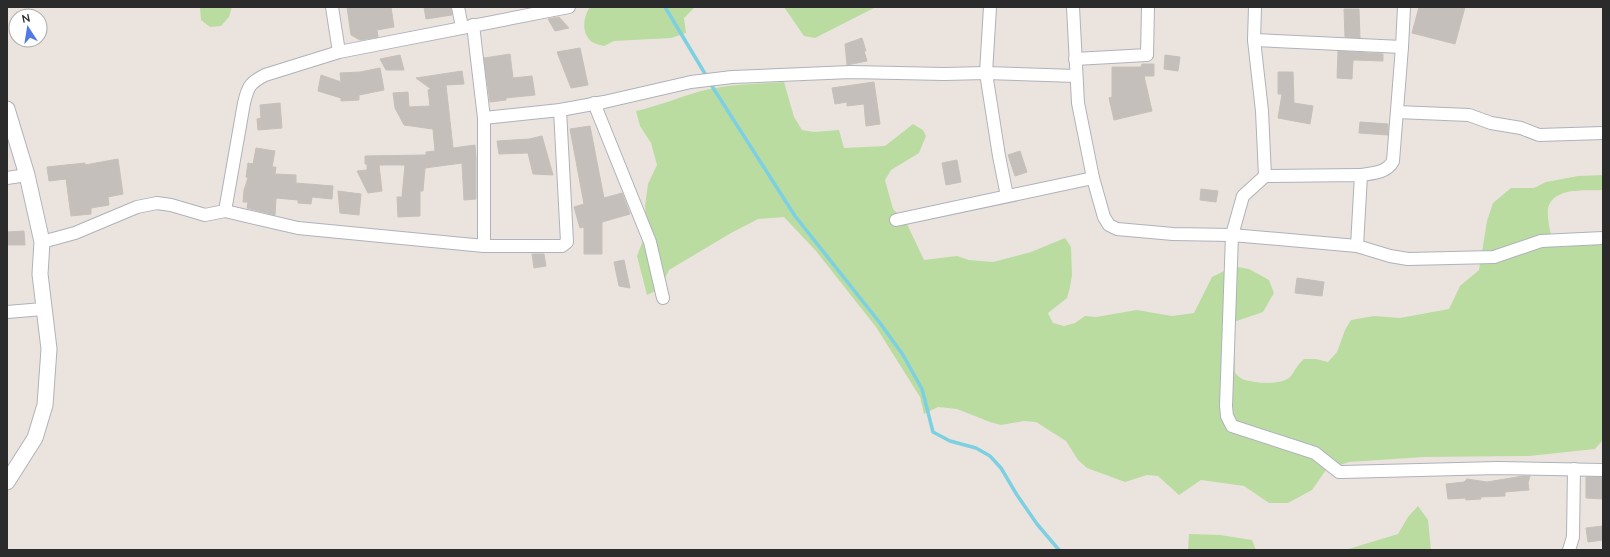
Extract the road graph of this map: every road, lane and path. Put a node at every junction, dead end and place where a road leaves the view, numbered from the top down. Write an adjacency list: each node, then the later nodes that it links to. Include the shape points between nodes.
1 (332, 7): 12 (street)
2 (458, 7): 9 (street)
3 (569, 7): 9 (street)
4 (990, 7): 14 (street)
5 (1072, 7): 13 (street)
6 (1148, 7): 13 (street, via 1147,55)
7 (1254, 7): 10 (street)
8 (1404, 7): 11 (street)
9 (468, 26): 12 (street); 20 (street)
10 (1254, 40): 11 (street); 24 (street, via 1262,111)
11 (1402, 47): 19 (street)
12 (339, 52): 28 (street, via 265,75 247,88)
13 (1075, 58): 15 (street)
14 (986, 73): 15 (street); 16 (street, via 851,72 732,77 692,82); 27 (street)
15 (1076, 76): 26 (street, via 1078,103)
16 (594, 103): 18 (street); 35 (street, via 650,242)
17 (7, 109): 22 (street)
18 (560, 110): 20 (street); 33 (street, via 567,242 562,246)
19 (1397, 112): 21 (street, via 1469,116 1521,128 1539,135); 23 (street, via 1393,161 1384,170)
20 (484, 118): 33 (street)
21 (1603, 133)
22 (27, 175): 25 (street); 32 (street)
23 (1361, 175): 24 (street); 34 (street)
24 (1265, 176): 30 (street, via 1243,196)
25 (7, 178)
26 (1093, 178): 27 (street); 30 (street, via 1102,212 1106,222 1112,227 1173,234)
27 (1007, 196): 29 (street)
28 (225, 211): 32 (street, via 205,215 171,205 137,207 75,233); 33 (street, via 298,228)
29 (896, 220)
30 (1232, 234): 34 (street); 38 (street, via 1226,406 1232,426 1315,453 1342,472)
31 (1603, 238): 34 (street, via 1541,241 1494,258 1481,259 1408,259)
32 (42, 242): 36 (street, via 40,274)
33 (484, 246)
34 (1357, 246)
35 (663, 298)
36 (43, 309): 37 (street); 40 (street, via 49,350 45,405 35,438)
37 (7, 312)
38 (1574, 469): 39 (street); 41 (street, via 1573,537)
39 (1603, 470)
40 (7, 482)
41 (1569, 550)

